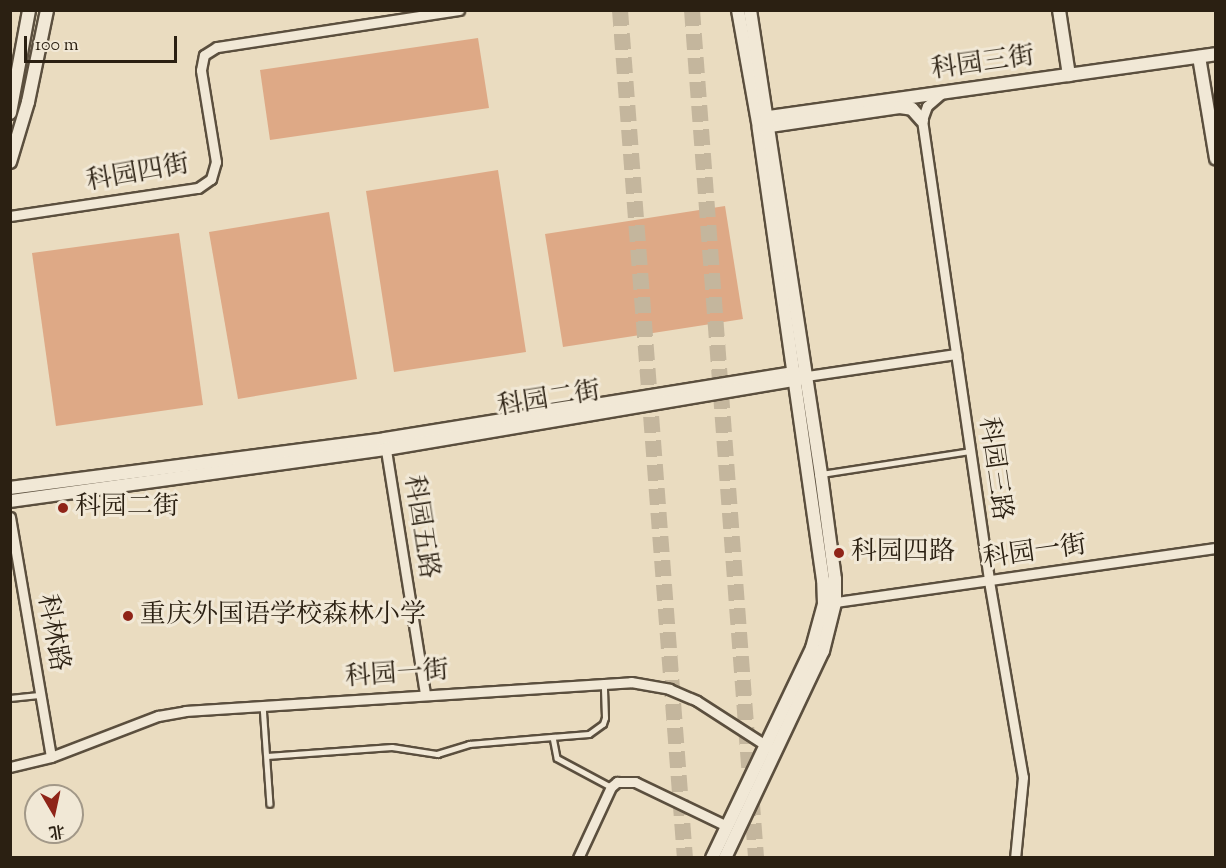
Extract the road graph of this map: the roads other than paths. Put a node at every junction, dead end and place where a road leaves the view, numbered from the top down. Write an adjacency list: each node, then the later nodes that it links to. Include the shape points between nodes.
1 (29, 10): 11 (main road)
2 (47, 10): 15 (main road, via 28,102)
3 (459, 10): 16 (street, 科园四街, via 217,47 204,55 201,70 216,162 211,179 198,188)
4 (738, 10): 13 (main road)
5 (750, 10): 13 (main road)
6 (1059, 10): 9 (main road)
7 (1215, 54): 8 (main road, 科园三街)
8 (1199, 57): 9 (main road, 科园三街); 14 (main road)
9 (1069, 75): 10 (main road, 科园三街)
10 (942, 93): 12 (street, via 927,106); 13 (main road, 科园三街)
11 (10, 113)
12 (922, 120): 13 (main road, 科园三街, via 912,109 900,107); 17 (street, 科园三路)
13 (764, 122): 18 (main road); 19 (main road)
14 (1215, 159)
15 (10, 162)
16 (10, 216)
17 (956, 354): 18 (street, 科园二街); 21 (street, 科园三路)
18 (807, 376): 19 (main road, 科园二街); 22 (main road)
19 (794, 378): 20 (main road, 科园二街); 28 (main road, via 823,580)
20 (385, 444): 23 (main road, 科园二街); 24 (main road, 科园二街); 30 (street, 科园五路)
21 (970, 451): 22 (lane); 27 (street, 科园三路)
22 (822, 474): 28 (main road, via 835,579)
23 (10, 488)
24 (10, 501)
25 (10, 517): 31 (street, 科林路)
26 (1215, 548): 27 (street, 科园一街)
27 (989, 580): 28 (street, 科园一街); 46 (street, 科园三路, via 1023,777)
28 (830, 603): 35 (main road); 36 (main road, via 823,651)
29 (604, 684): 30 (street, 科园一街); 34 (lane, via 603,724 589,734); 35 (street, 科园一街, via 631,682 669,689)
30 (424, 694): 33 (street, 科园一街)
31 (41, 695): 32 (lane); 38 (street, 科林路)
32 (10, 698)
33 (263, 705): 37 (lane); 38 (street, 科园一街, via 158,716)
34 (553, 737): 37 (lane, via 469,744 437,753 392,747); 40 (lane, via 557,758)
35 (766, 746): 36 (street, 科园一街); 42 (main road)
36 (778, 751): 45 (main road)
37 (267, 756): 41 (lane)
38 (51, 757): 39 (street, 科园一街)
39 (10, 767)
40 (611, 787): 42 (street, via 617,782 635,782); 43 (street)
41 (270, 804)
42 (727, 826): 44 (main road)
43 (578, 858)
44 (712, 858)
45 (725, 858)
46 (1014, 858)

